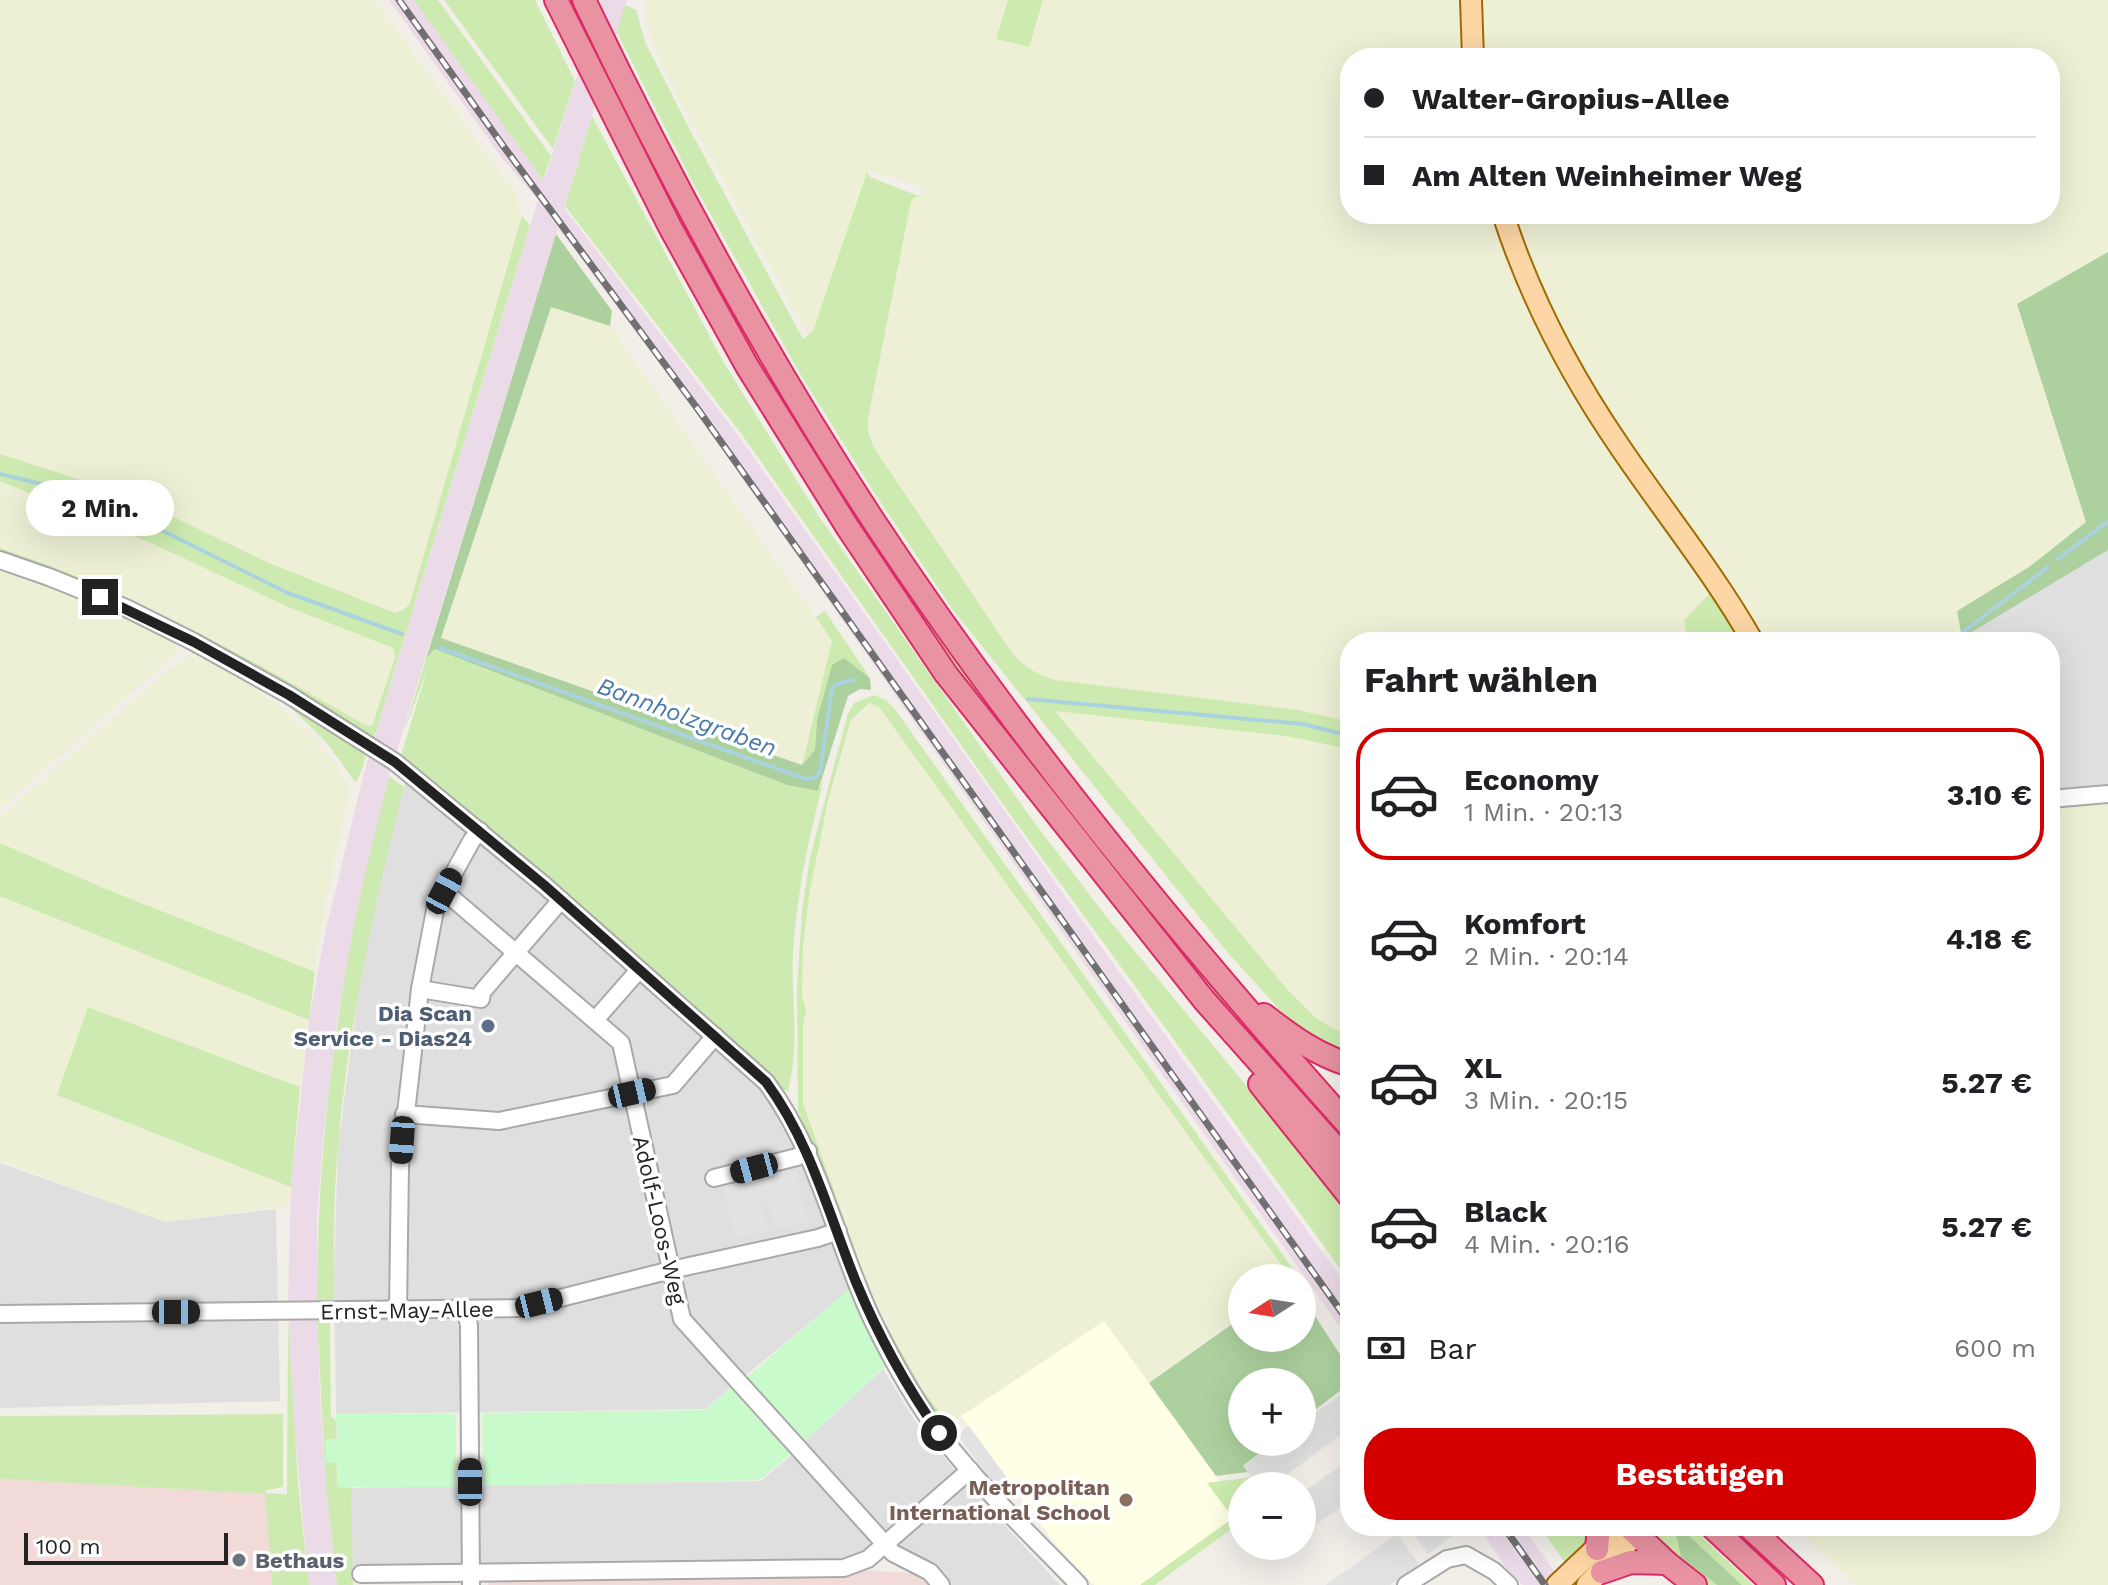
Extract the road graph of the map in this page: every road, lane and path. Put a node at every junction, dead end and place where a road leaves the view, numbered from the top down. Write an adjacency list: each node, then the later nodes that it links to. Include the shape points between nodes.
1 (556, 0): 17 (highway, via 670,227 747,366 848,528 979,718)
2 (584, 0): 15 (highway, via 692,215 870,515 1017,723)
3 (1471, 0): 4 (main road)
4 (1473, 48)
5 (1507, 224): 7 (main road, via 1539,308 1572,371)
6 (0, 560): 10 (street, via 126,608 289,695 383,755)
7 (1747, 632)
8 (2108, 794): 9 (street)
9 (2060, 798)
10 (480, 831): 11 (street); 12 (street)
11 (444, 891): 13 (street, Adolf-Loos-Weg); 16 (street, via 436,905)
12 (561, 900): 13 (street); 14 (street)
13 (516, 951): 16 (street, via 481,999); 18 (street, Adolf-Loos-Weg)
14 (639, 970): 18 (street); 19 (street)
15 (1220, 979): 20 (highway, via 1292,1037); 23 (highway)
16 (420, 989): 22 (street)
17 (1204, 1000): 25 (highway); 27 (highway, via 1247,1067)
18 (595, 1020): 21 (street, Adolf-Loos-Weg, via 621,1043)
19 (715, 1036): 21 (street, via 673,1085); 24 (street, via 766,1082)
20 (1340, 1062)
21 (632, 1093): 22 (street, via 499,1121); 29 (street, Adolf-Loos-Weg)
22 (404, 1114): 31 (street)
23 (1340, 1116)
24 (808, 1151): 26 (street); 28 (street)
25 (1340, 1153)
26 (714, 1178)
27 (1340, 1184)
28 (838, 1231): 29 (street, Ernst-May-Allee); 33 (street, via 894,1362 934,1426)
29 (671, 1270): 30 (street, Ernst-May-Allee, via 521,1308); 39 (street, Adolf-Loos-Weg, via 682,1319)
30 (466, 1309): 31 (street, Ernst-May-Allee); 43 (street)
31 (398, 1311): 32 (street, Ernst-May-Allee)
32 (0, 1314)
33 (970, 1470): 39 (street); 45 (street)
34 (1597, 1536): 41 (highway)
35 (1624, 1536): 41 (main road)
36 (1640, 1536): 40 (highway)
37 (1722, 1536): 50 (highway)
38 (1759, 1536): 51 (highway)
39 (886, 1545): 43 (street, via 844,1568); 44 (street, Adolf-Loos-Weg, via 930,1572)
40 (1667, 1563): 41 (highway); 49 (highway)
41 (1590, 1569): 48 (main road)
42 (361, 1574): 43 (street)
43 (470, 1578)
44 (941, 1585)
45 (1079, 1585)
46 (1406, 1585): 47 (street, via 1447,1559 1466,1555)
47 (1509, 1585)
48 (1557, 1585)
49 (1695, 1585)
50 (1774, 1585)
51 (1812, 1585)

